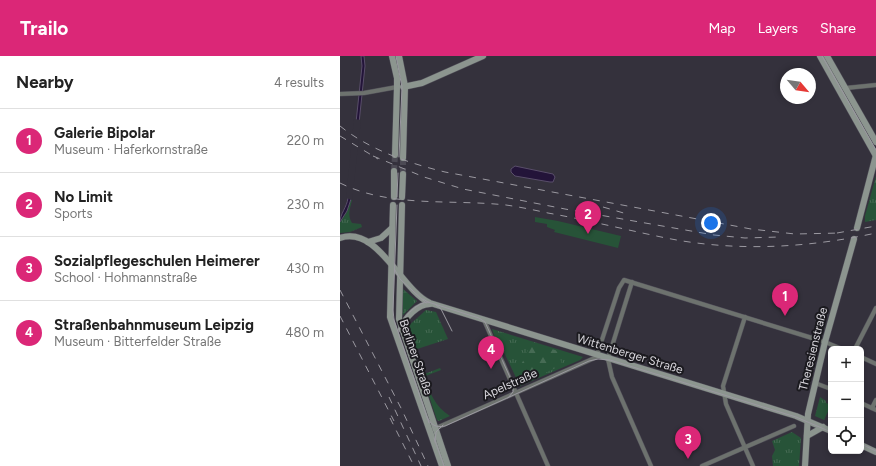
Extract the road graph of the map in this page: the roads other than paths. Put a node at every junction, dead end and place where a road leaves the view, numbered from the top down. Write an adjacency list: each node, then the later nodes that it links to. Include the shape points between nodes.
1 (392, 56): 8 (main road)
2 (399, 56): 7 (main road)
3 (483, 56): 7 (main road, via 422,83)
4 (820, 56): 13 (main road)
5 (827, 56): 9 (main road)
6 (876, 85): 9 (street)
7 (405, 86): 8 (main road); 14 (main road)
8 (397, 87): 10 (street); 12 (main road)
9 (846, 88): 11 (main road)
10 (340, 94)
11 (875, 139)
12 (395, 156)
13 (876, 156): 15 (main road)
14 (403, 158)
15 (874, 170): 23 (main road)
16 (394, 171): 18 (main road)
17 (403, 174): 19 (main road)
18 (394, 197)
19 (402, 197)
20 (393, 205): 22 (main road, Berliner Straße)
21 (402, 205): 28 (main road, Berliner Straße)
22 (392, 228): 26 (main road, via 381,238); 27 (main road, Berliner Straße)
23 (857, 228)
24 (340, 238): 26 (main road, via 351,237)
25 (854, 239): 35 (main road, Theresienstraße)
26 (368, 242): 27 (main road, Wittenberger Straße)
27 (391, 264): 28 (main road, Wittenberger Straße); 52 (main road, Berliner Straße, via 390,317)
28 (397, 272): 30 (main road, Wittenberger Straße, via 423,299); 34 (main road, Berliner Straße)
29 (632, 282): 32 (street); 38 (street, via 624,280 619,288); 39 (street)
30 (432, 304): 33 (main road, Wittenberger Straße); 34 (main road, via 418,307)
31 (876, 308): 37 (street)
32 (745, 317): 35 (street); 45 (street, via 723,386)
33 (484, 320): 38 (main road, Wittenberger Straße); 44 (street)
34 (401, 329): 52 (main road, Berliner Straße)
35 (825, 342): 36 (street); 42 (main road, Theresienstraße)
36 (835, 346)
37 (857, 346)
38 (598, 355): 39 (main road, Wittenberger Straße); 44 (street, Apelstraße)
39 (608, 359): 45 (main road, Wittenberger Straße); 61 (street, via 612,377)
40 (864, 359): 41 (street)
41 (876, 364)
42 (816, 383): 43 (street); 49 (main road, Theresienstraße)
43 (828, 388)
44 (516, 392): 52 (street, Apelstraße); 60 (street)
45 (724, 394): 49 (main road, Wittenberger Straße); 56 (street)
46 (876, 400): 48 (street)
47 (864, 404): 48 (street)
48 (874, 409)
49 (808, 421): 51 (main road, Wittenberger Straße); 54 (main road, Theresienstraße)
50 (794, 426): 56 (street)
51 (823, 427): 53 (main road, Wittenberger Straße); 54 (main road)
52 (432, 430): 58 (main road, Berliner Straße); 59 (main road, Berliner Straße)
53 (828, 430)
54 (807, 436): 64 (main road, Theresienstraße)
55 (864, 446): 57 (main road)
56 (745, 448): 62 (street); 63 (street)
57 (876, 452)
58 (442, 466)
59 (448, 466)
60 (548, 466)
61 (651, 466)
62 (702, 466)
63 (753, 466)
64 (805, 466)

